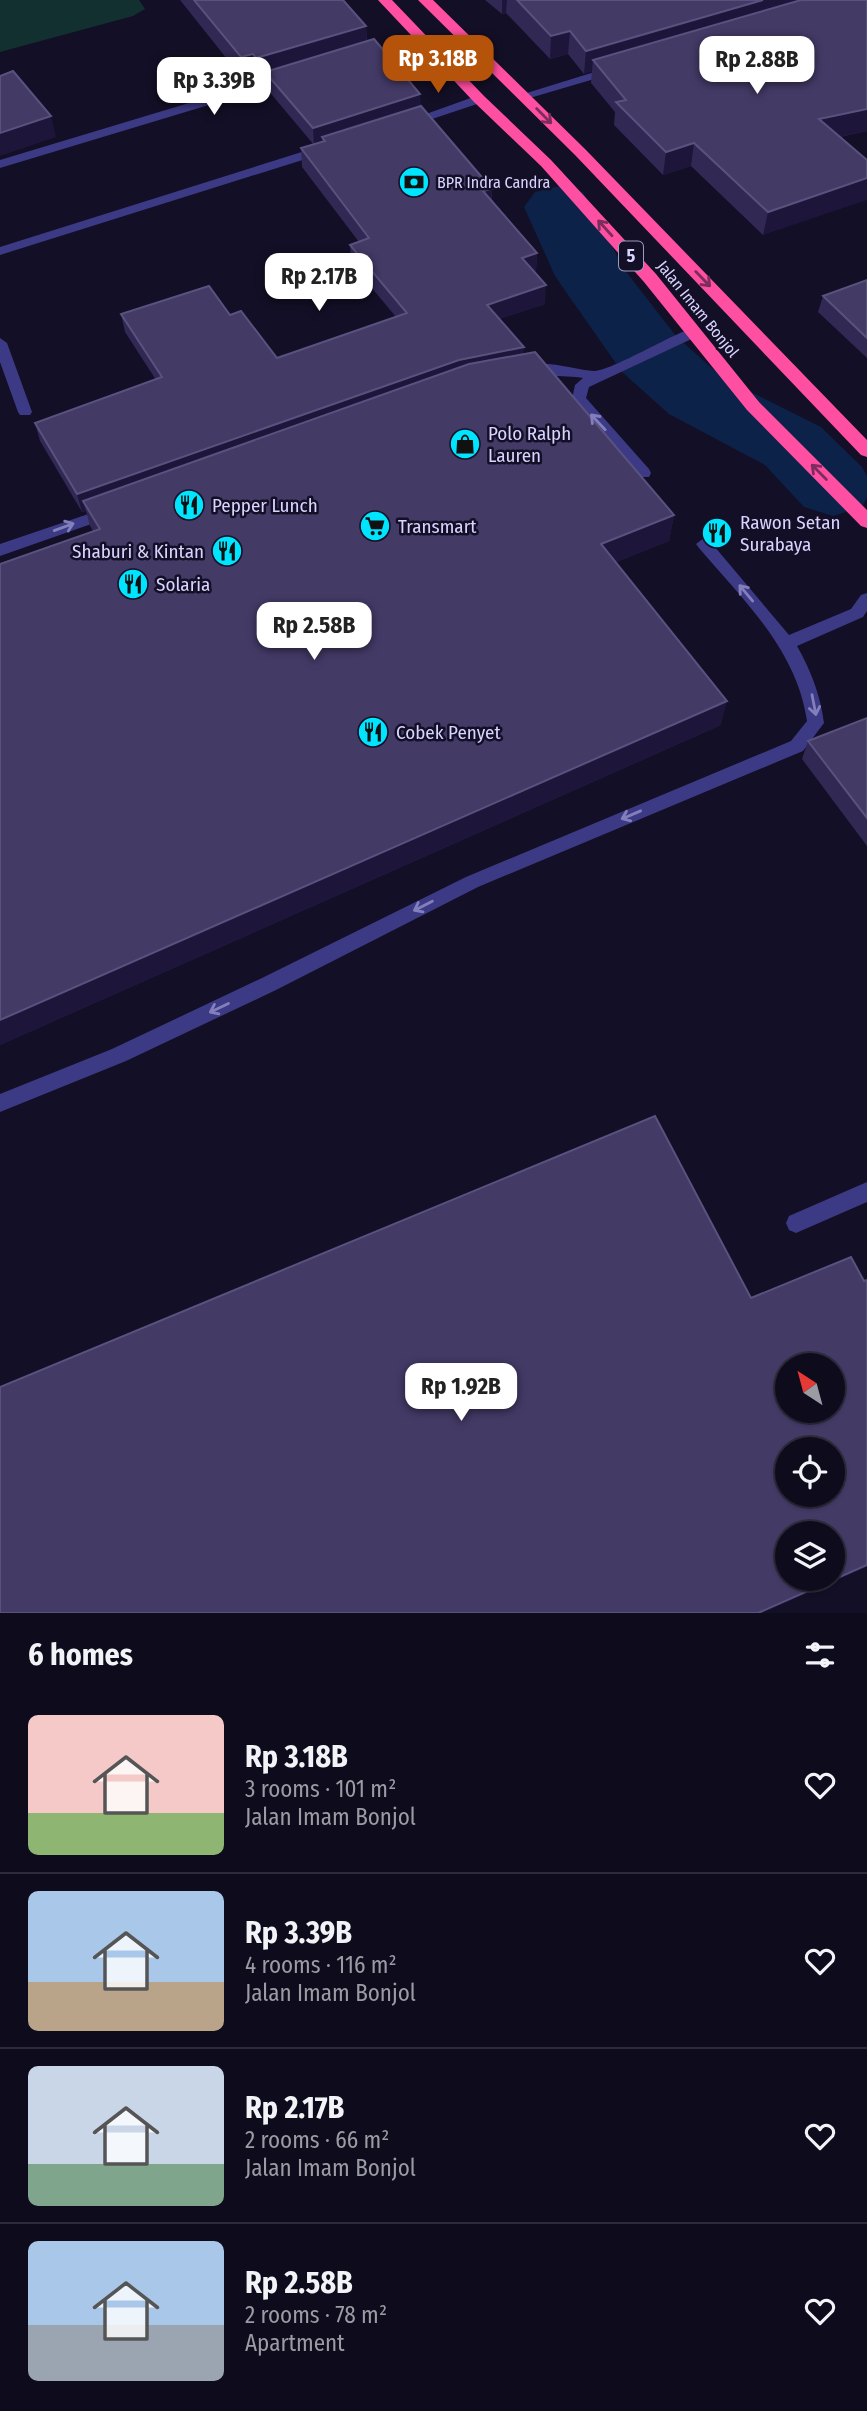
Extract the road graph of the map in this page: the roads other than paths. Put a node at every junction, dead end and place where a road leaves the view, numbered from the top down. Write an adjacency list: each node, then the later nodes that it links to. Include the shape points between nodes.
1 (384, 0): 3 (highway, Jalan Imam Bonjol / 5)
2 (425, 0): 7 (highway, Jalan Imam Bonjol / 5)
3 (419, 38): 4 (street); 8 (highway, Jalan Imam Bonjol / 5)
4 (345, 60)
5 (622, 68): 7 (street)
6 (295, 75): 11 (street)
7 (523, 96): 18 (highway, Jalan Imam Bonjol / 5, one-way to 18)
8 (473, 101): 9 (street); 13 (highway, Jalan Imam Bonjol / 5, one-way to 8, via 546,163)
9 (394, 127)
10 (332, 146): 12 (street)
11 (0, 164)
12 (0, 251)
13 (695, 332): 16 (street); 21 (highway, Jalan Imam Bonjol / 5, one-way to 13, via 753,406)
14 (0, 343): 17 (street)
15 (512, 374): 16 (street, via 563,369)
16 (597, 376): 19 (street, one-way to 16, via 579,399 582,386)
17 (25, 412)
18 (867, 451)
19 (643, 473)
20 (129, 504): 23 (street, one-way to 20)
21 (867, 521)
22 (704, 544): 25 (street, one-way to 22)
23 (0, 551)
24 (867, 599): 25 (street, via 858,613)
25 (788, 643): 26 (street, one-way to 26, via 816,710 816,723 797,746 472,881 156,1037)
26 (0, 1103)
27 (867, 1192): 28 (street)
28 (796, 1223)

